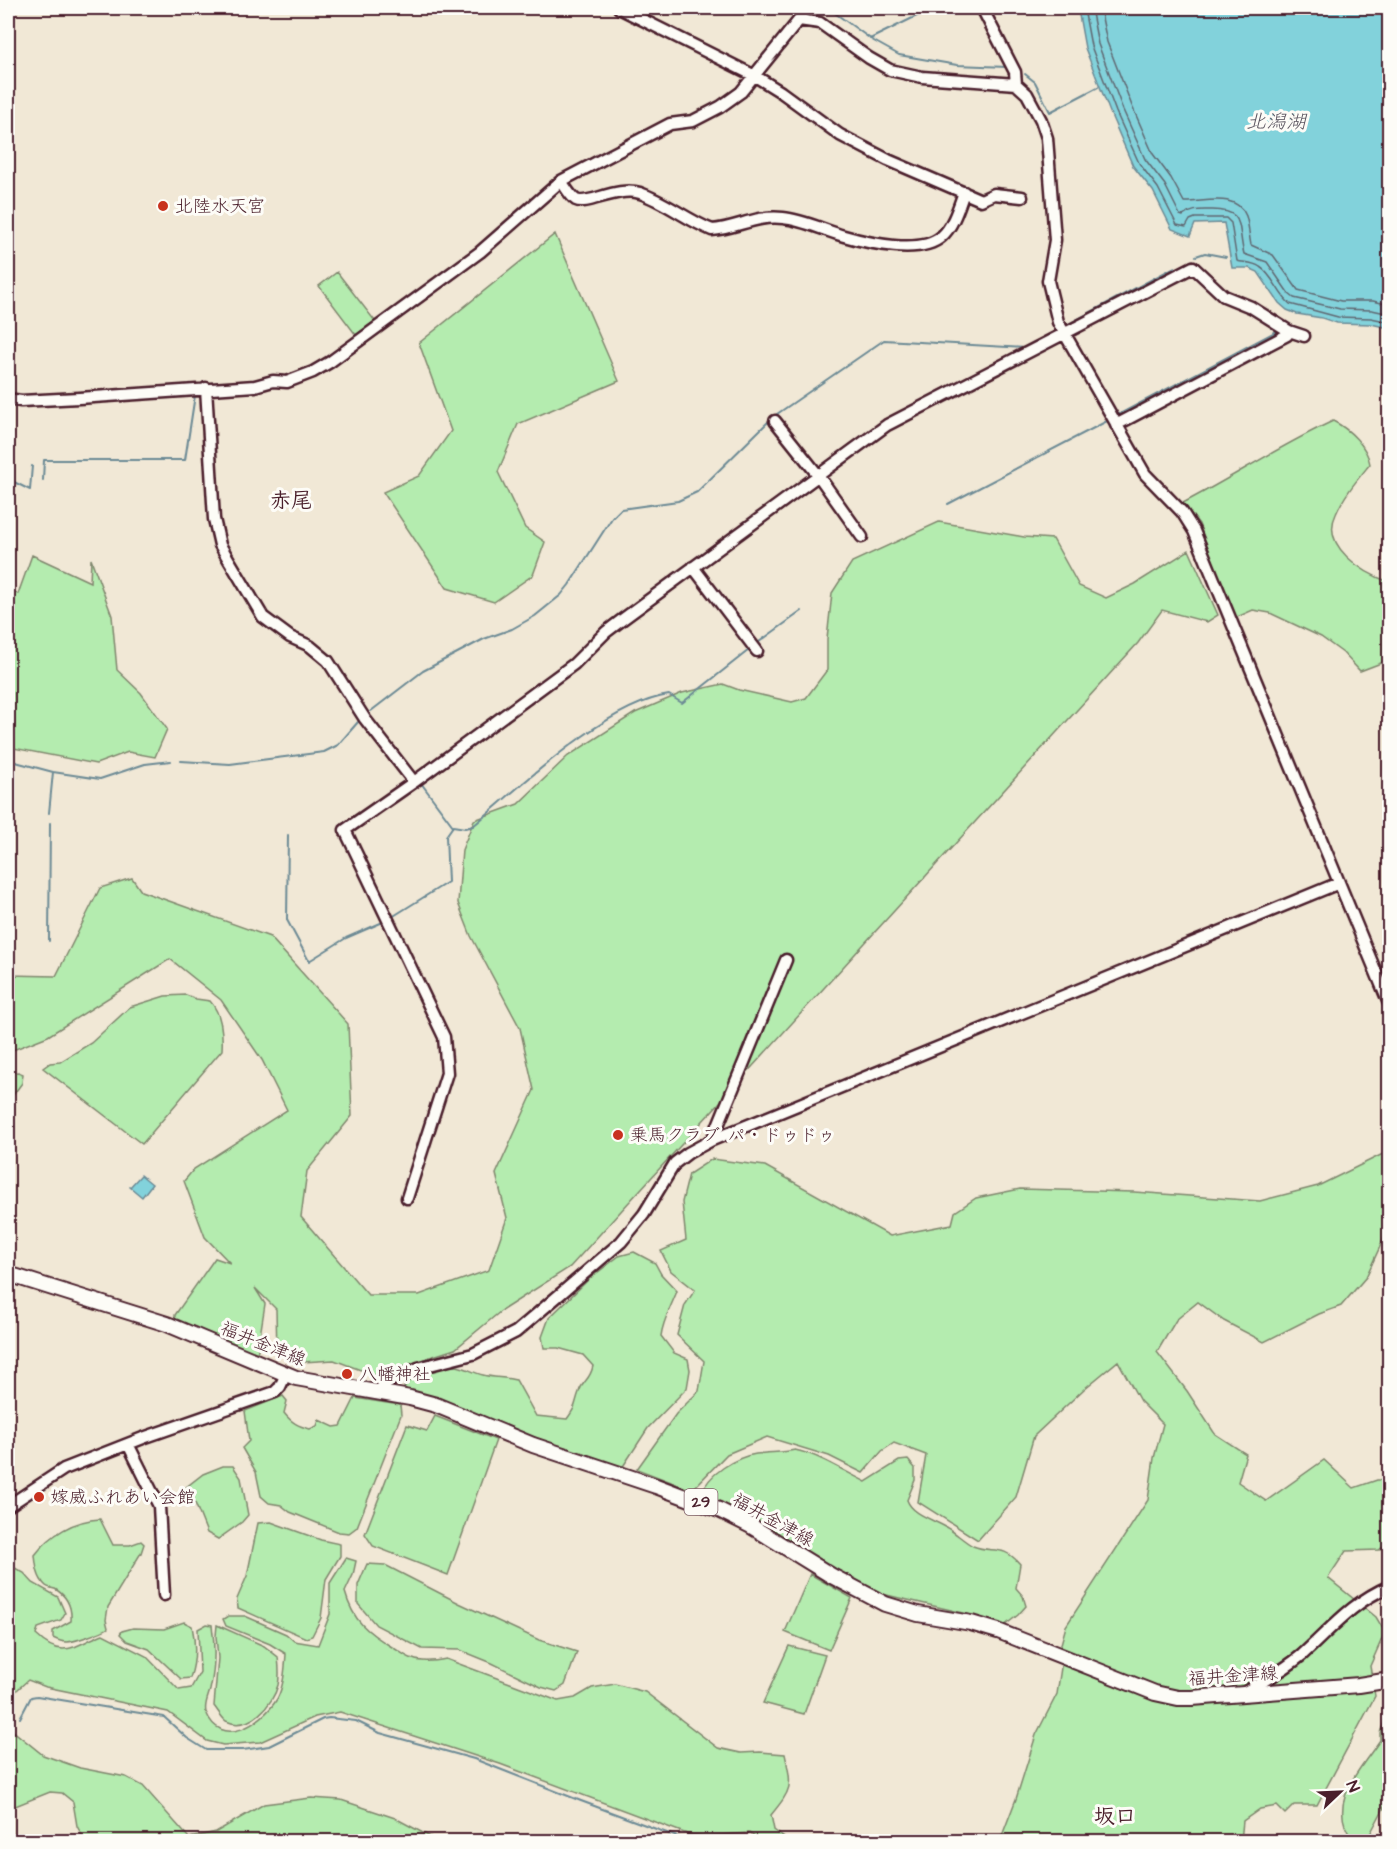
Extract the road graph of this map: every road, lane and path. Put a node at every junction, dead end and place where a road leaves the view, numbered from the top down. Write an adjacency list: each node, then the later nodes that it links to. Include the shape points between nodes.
1 (619, 8): 5 (street)
2 (804, 8): 4 (street)
3 (982, 8): 6 (street, via 1015,72)
4 (799, 20): 5 (street); 6 (street, via 820,23 890,70 922,78)
5 (755, 76): 7 (street, via 720,107 693,121 670,124); 8 (street, via 840,135)
6 (1016, 84): 11 (street, via 1027,94 1047,138 1054,240 1048,281)
7 (561, 181): 8 (street, via 575,199 583,201 628,190 712,230 763,216 906,247 940,238); 13 (street, via 480,252 313,372 287,382)
8 (964, 192): 9 (street, via 981,200 994,194)
9 (1022, 197)
10 (1289, 331): 11 (street, via 1251,307 1224,296 1193,267); 12 (street); 16 (street)
11 (1064, 334): 16 (street); 17 (street, via 887,425)
12 (1304, 336)
13 (206, 388): 14 (street); 21 (street, via 214,519 220,545 263,617 328,662 365,719)
14 (8, 399)
15 (775, 421): 17 (street)
16 (1116, 425): 22 (street, via 1145,474 1182,512 1194,531)
17 (818, 475): 18 (street); 19 (street)
18 (862, 537)
19 (693, 567): 20 (street); 21 (street, via 606,632 574,664)
20 (757, 651)
21 (414, 782): 26 (street, via 345,830 444,1037 447,1073)
22 (1339, 883): 24 (street); 25 (street)
23 (786, 960): 25 (street)
24 (1389, 1006)
25 (712, 1140): 29 (street, via 675,1163 644,1214 621,1242 516,1332 473,1354 418,1368)
26 (406, 1198)
27 (8, 1274): 28 (main road, 福井金津線 / 29, via 167,1324)
28 (286, 1374): 29 (main road, 福井金津線 / 29); 30 (street, via 275,1392)
29 (376, 1392): 35 (main road, 福井金津線 / 29, via 436,1405 533,1445 719,1510 885,1604 998,1631 1168,1696)
30 (128, 1444): 31 (street, via 64,1469); 33 (street, via 159,1506)
31 (8, 1506)
32 (1389, 1586): 35 (street, via 1356,1604 1300,1656)
33 (164, 1596)
34 (1389, 1680): 35 (main road, 福井金津線 / 29)
35 (1243, 1693)

